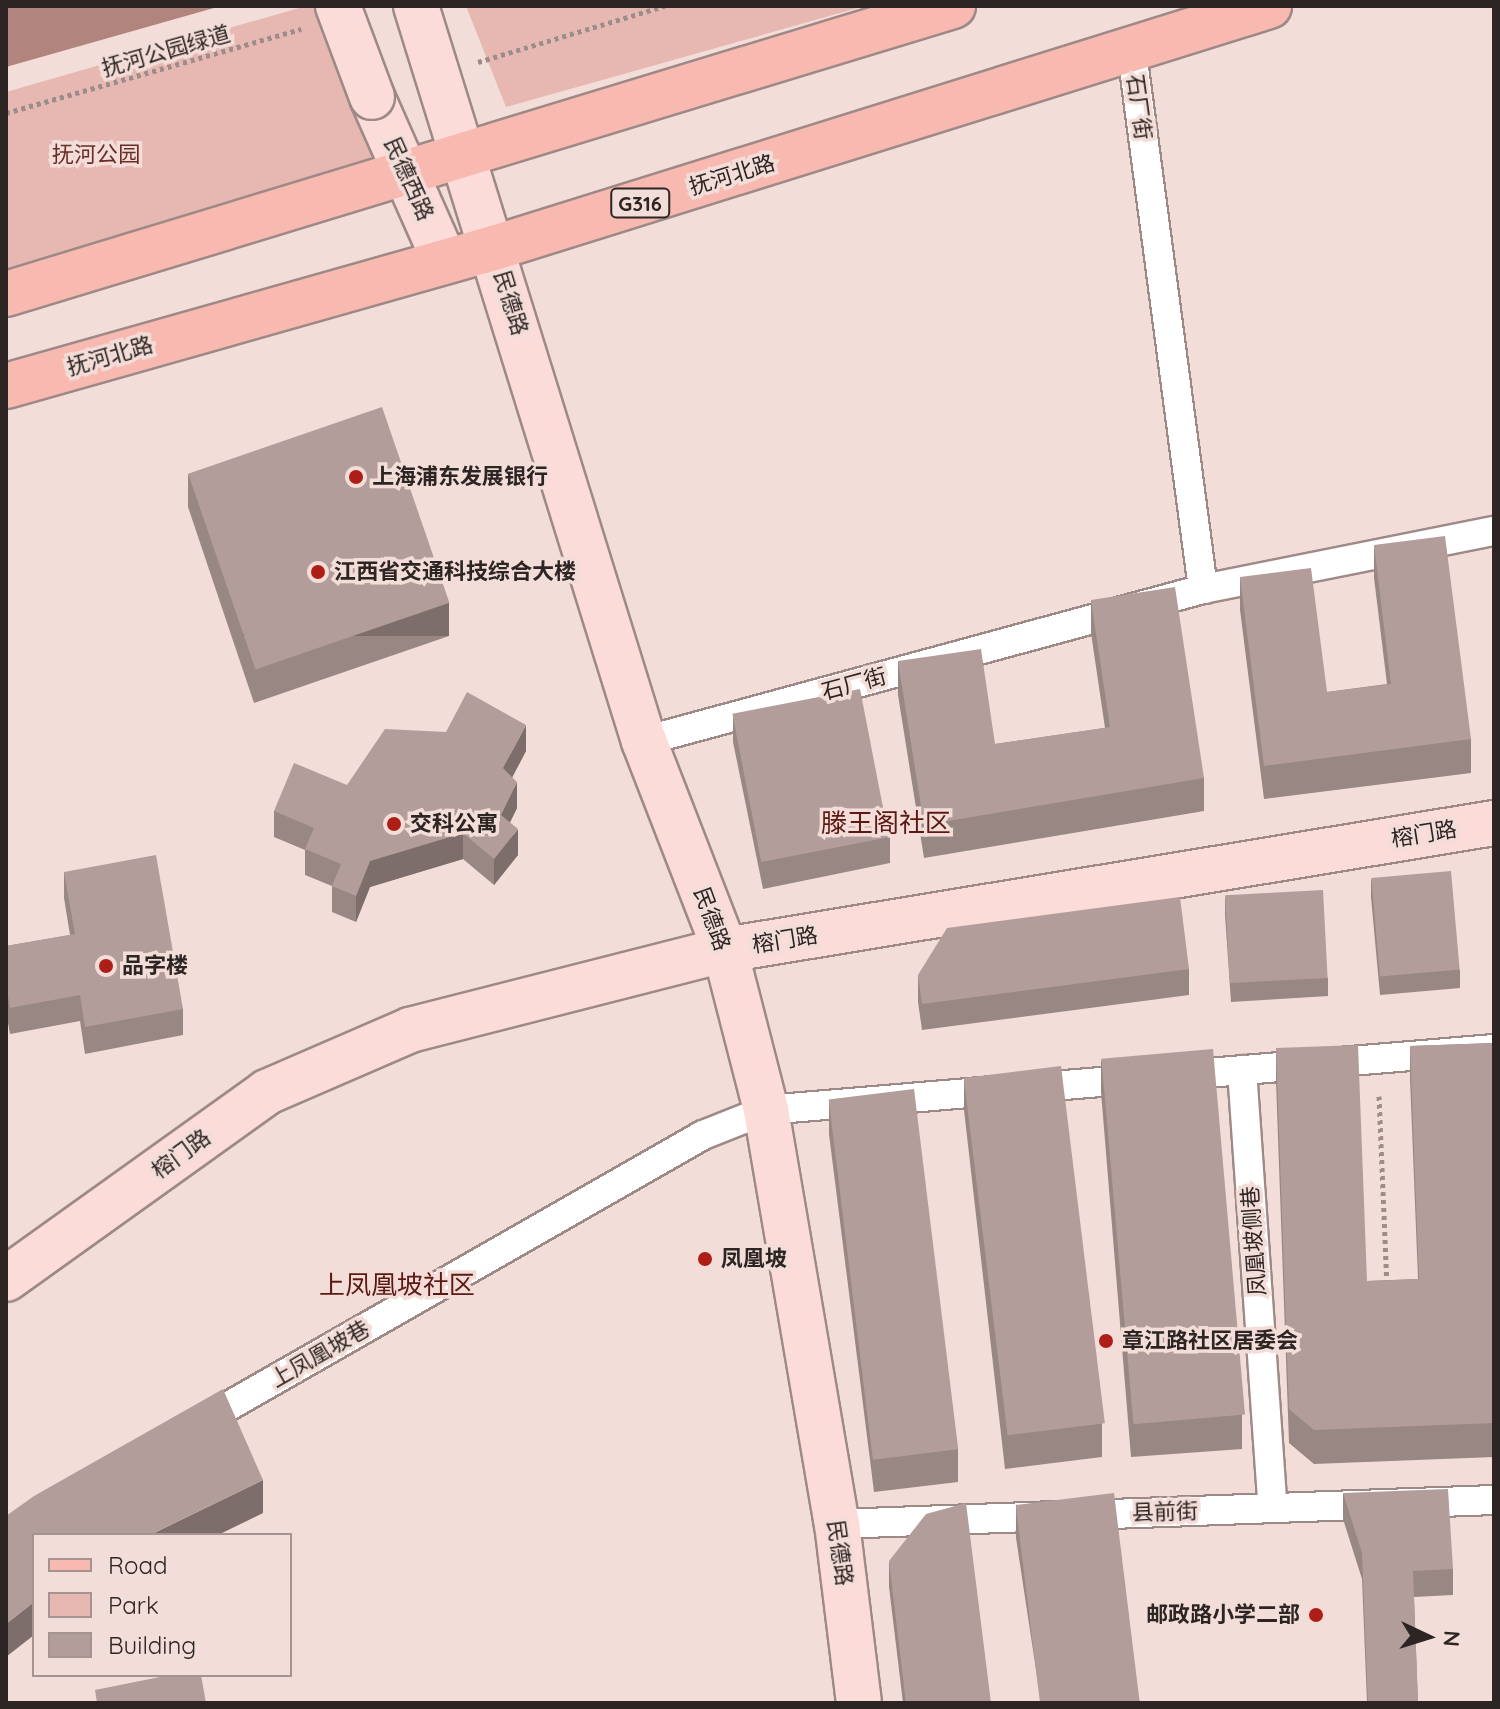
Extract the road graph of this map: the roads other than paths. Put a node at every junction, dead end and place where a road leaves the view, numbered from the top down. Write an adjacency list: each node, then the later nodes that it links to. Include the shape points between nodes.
1 (416, 6): 6 (street)
2 (953, 6): 6 (main road)
3 (1269, 6): 5 (main road, 抚河北路 / G316)
4 (322, 17): 7 (street, 民德西路, bridge, via 372,97)
5 (1132, 53): 8 (main road, 抚河北路 / G316); 13 (lane, 石厂街)
6 (467, 158): 7 (main road); 8 (street, 民德路)
7 (410, 176): 9 (street, 民德西路); 10 (main road)
8 (494, 248): 9 (main road, 抚河北路 / G316); 14 (street, 民德路)
9 (445, 262): 11 (main road, 抚河北路 / G316)
10 (6, 294)
11 (6, 386)
12 (1494, 531): 13 (lane, 石厂街)
13 (1203, 589): 14 (lane, 石厂街)
14 (644, 741): 16 (street, 民德路)
15 (1494, 823): 16 (street, 榕门路)
16 (725, 950): 19 (street, 民德路); 20 (street, 榕门路, via 410,1030 267,1092)
17 (1494, 1049): 18 (lane, 上凤凰坡巷)
18 (1242, 1070): 19 (lane, 上凤凰坡巷); 23 (lane, 凤凰坡侧巷)
19 (766, 1110): 21 (lane, 上凤凰坡巷, via 703,1135); 24 (street, 民德路)
20 (6, 1279)
21 (170, 1439)
22 (1494, 1500): 23 (lane, 县前街)
23 (1273, 1508): 24 (lane, 县前街)
24 (837, 1524): 25 (street, 民德路)
25 (859, 1703)

